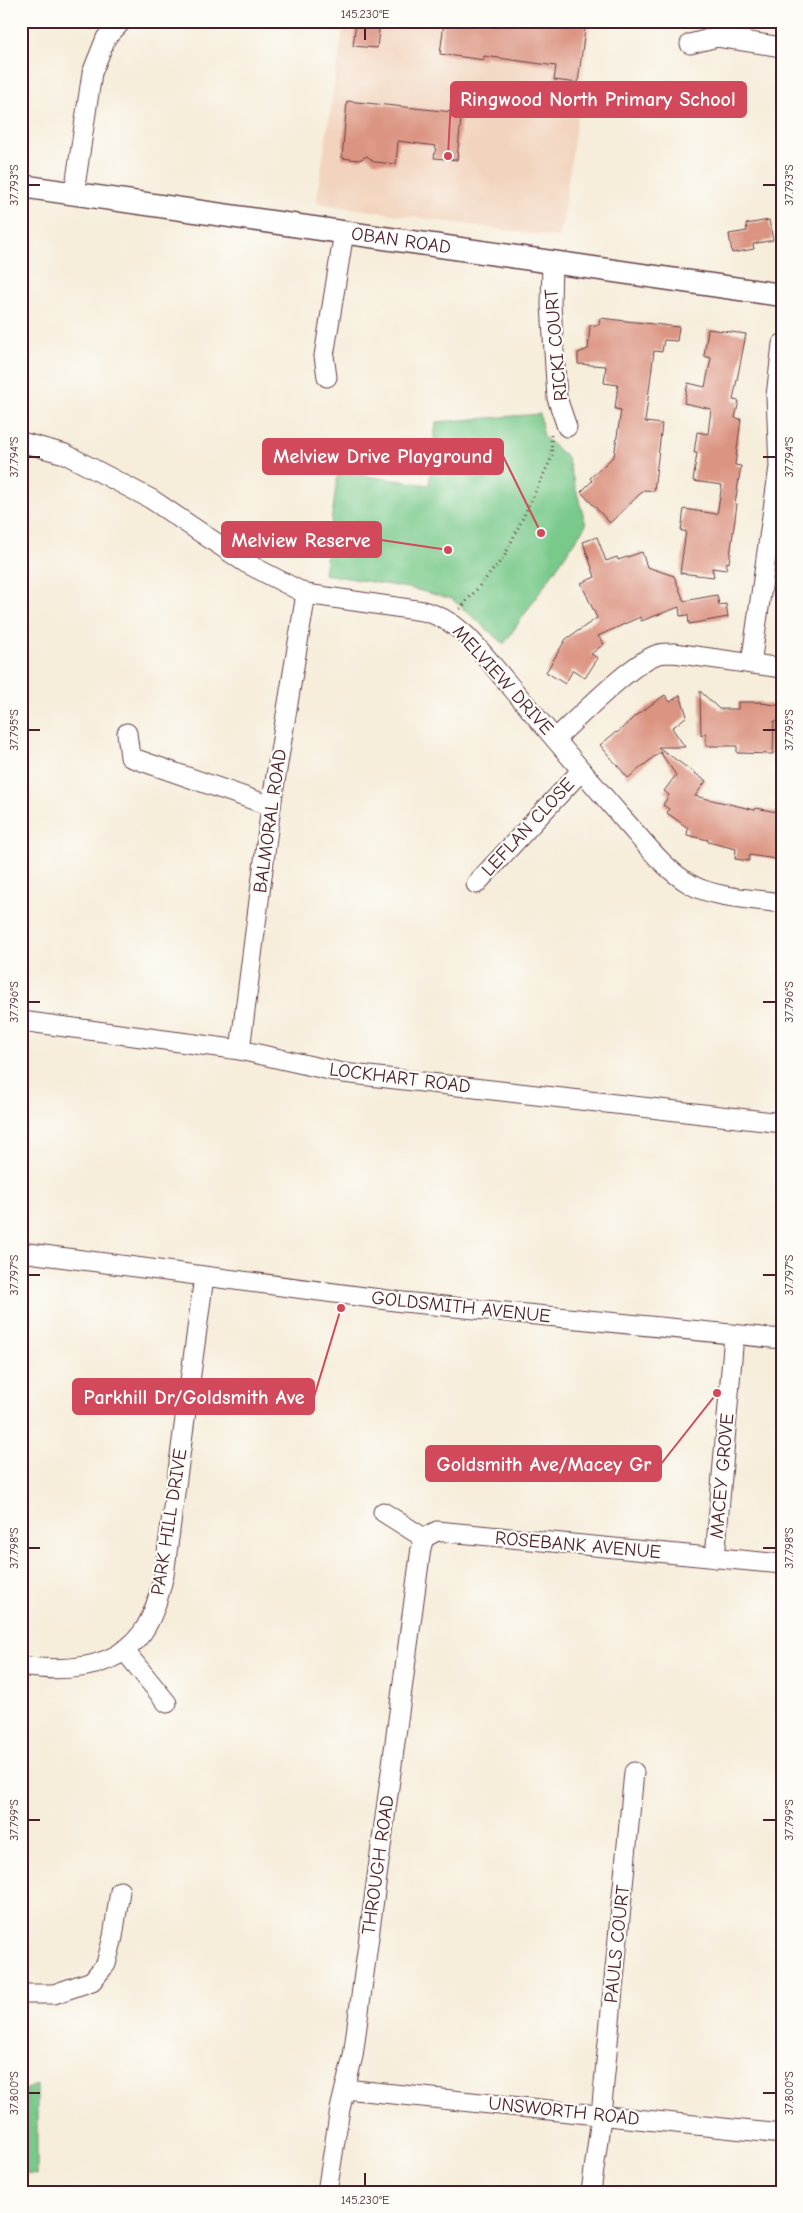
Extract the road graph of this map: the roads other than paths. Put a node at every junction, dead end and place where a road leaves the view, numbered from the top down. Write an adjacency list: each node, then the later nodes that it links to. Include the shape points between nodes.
1 (122, 21): 5 (street, via 106,38 92,73)
2 (690, 44): 3 (street, via 717,37)
3 (782, 46)
4 (21, 186): 5 (street, OBAN ROAD)
5 (74, 193): 6 (street, OBAN ROAD)
6 (344, 232): 7 (street, OBAN ROAD); 10 (street, via 324,356)
7 (552, 262): 8 (street, OBAN ROAD); 11 (street, RICKI COURT, via 551,305 557,398)
8 (782, 295)
9 (782, 344): 14 (street, via 776,396 779,467)
10 (327, 377)
11 (567, 427)
12 (21, 442): 13 (street, MELVIEW DRIVE, via 65,454 151,499 246,563)
13 (306, 594): 17 (street, MELVIEW DRIVE, via 423,610 450,621); 19 (street, BALMORAL ROAD)
14 (751, 664): 15 (street); 17 (street, via 674,653 659,654 644,660 614,684)
15 (782, 668)
16 (127, 733): 19 (street, via 130,757)
17 (555, 739): 18 (street, MELVIEW DRIVE)
18 (581, 771): 20 (street, LEFLAN CLOSE); 21 (street, MELVIEW DRIVE, via 669,870 692,885 718,893)
19 (271, 806): 23 (street, BALMORAL ROAD)
20 (476, 884)
21 (782, 903)
22 (21, 1021): 23 (street, LOCKHART ROAD)
23 (240, 1050): 24 (street, LOCKHART ROAD, via 343,1073)
24 (782, 1122)
25 (21, 1252): 26 (street, GOLDSMITH AVENUE)
26 (204, 1277): 27 (street, GOLDSMITH AVENUE, via 402,1302); 33 (street, PARK HILL DRIVE, via 164,1575 157,1603 142,1633)
27 (734, 1335): 28 (street, GOLDSMITH AVENUE); 31 (street, MACEY GROVE)
28 (782, 1340)
29 (383, 1512): 30 (street)
30 (424, 1538): 31 (street, ROSEBANK AVENUE, via 437,1532); 39 (street, THROUGH ROAD)
31 (715, 1558): 32 (street, ROSEBANK AVENUE)
32 (782, 1564)
33 (124, 1650): 34 (street, PARK HILL DRIVE, via 102,1662 77,1669); 35 (street)
34 (21, 1666)
35 (167, 1704)
36 (634, 1772): 40 (street, PAULS COURT)
37 (120, 1891): 38 (street, via 106,1964 92,1981 54,1994)
38 (21, 1994)
39 (346, 2089): 40 (street, UNSWORTH ROAD); 42 (street, THROUGH ROAD)
40 (600, 2115): 41 (street, UNSWORTH ROAD); 43 (street, PAULS COURT)
41 (782, 2134)
42 (327, 2192)
43 (591, 2192)

